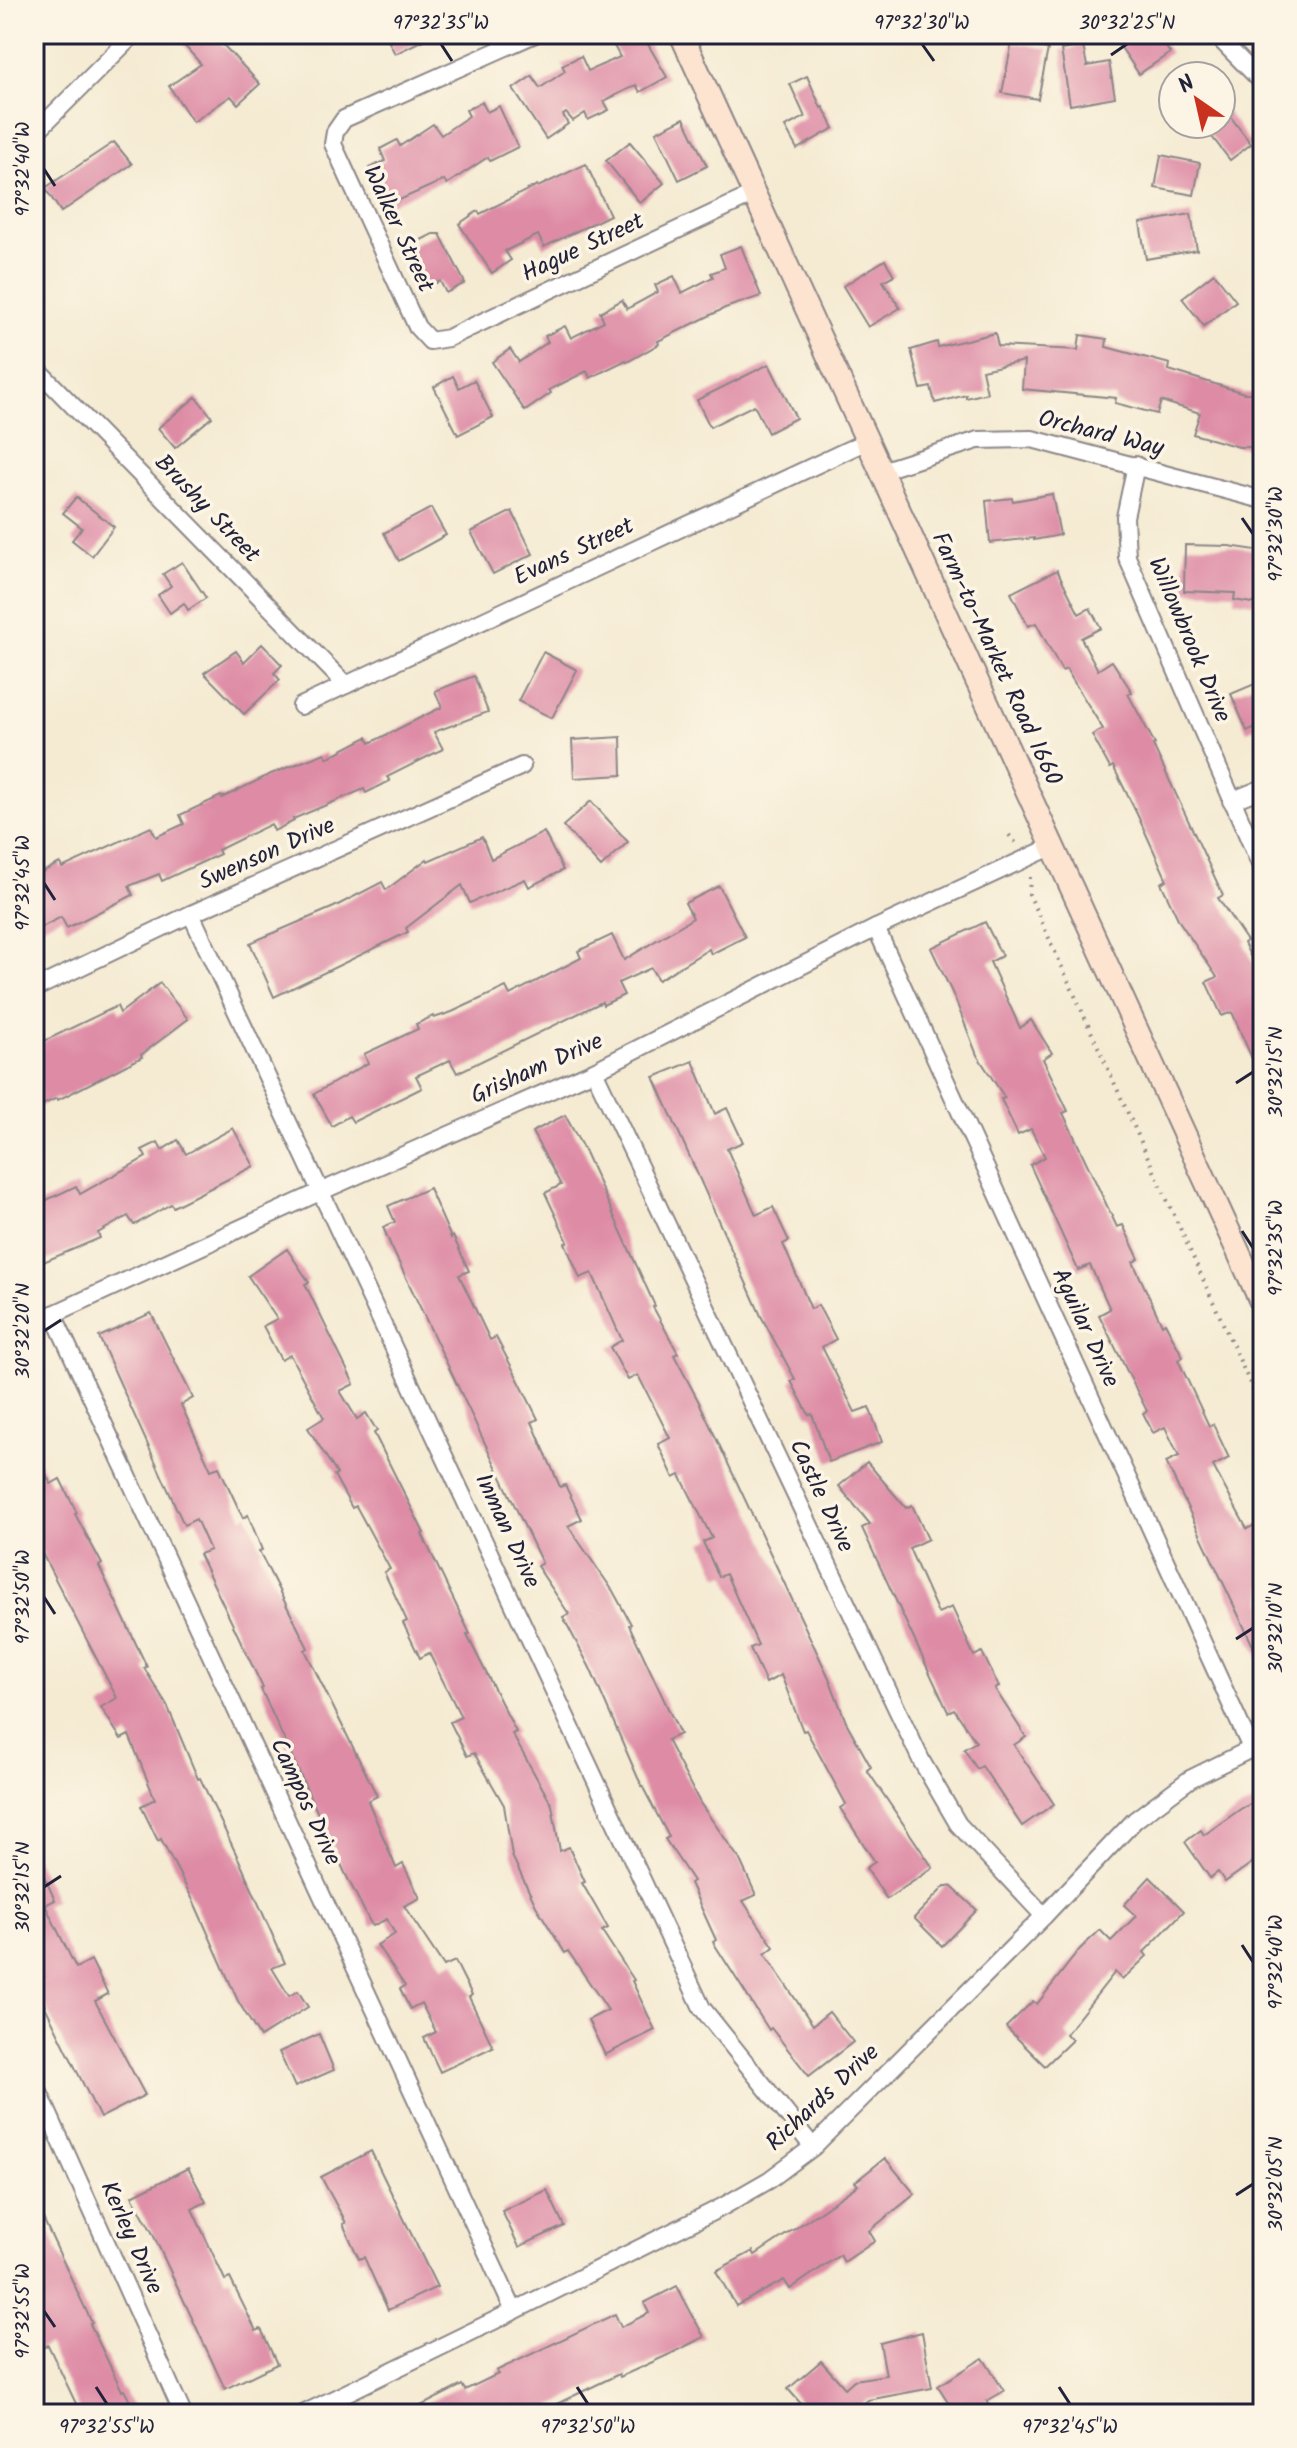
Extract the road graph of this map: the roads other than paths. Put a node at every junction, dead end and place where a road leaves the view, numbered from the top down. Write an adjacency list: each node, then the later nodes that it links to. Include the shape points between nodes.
1 (134, 34): 6 (street)
2 (535, 34): 8 (street, Walker Street, via 344,119 335,132 339,158 417,327)
3 (681, 34): 7 (main road, Farm-to-Market Road 1660)
4 (1215, 34): 5 (street)
5 (1263, 83)
6 (34, 134)
7 (754, 194): 8 (street, Hague Street, via 448,338); 10 (main road, Farm-to-Market Road 1660)
8 (430, 341)
9 (34, 366): 14 (street, Brushy Street)
10 (867, 441): 12 (main road, Farm-to-Market Road 1660); 14 (street, Evans Street)
11 (1136, 465): 12 (street, Orchard Way, via 1018,439 978,440); 13 (street, Orchard Way); 18 (street, Willowbrook Drive, via 1125,517 1127,557)
12 (881, 471): 19 (main road, Farm-to-Market Road 1660)
13 (1263, 500)
14 (346, 685): 15 (street, Evans Street)
15 (301, 706)
16 (522, 766): 21 (street, Swenson Drive)
17 (1263, 788): 18 (street)
18 (1231, 801): 20 (street, Willowbrook Drive)
19 (1053, 846): 22 (street, Grisham Drive); 26 (main road, Farm-to-Market Road 1660)
20 (1263, 871)
21 (191, 914): 23 (street, Swenson Drive); 25 (street, Inman Drive)
22 (876, 928): 24 (street, Grisham Drive); 29 (street, Aguilar Drive)
23 (34, 989)
24 (594, 1071): 25 (street, Grisham Drive); 30 (street, Castle Drive, via 922,1762 958,1824)
25 (322, 1191): 27 (street, Grisham Drive); 32 (street, Inman Drive, via 702,2008)
26 (1263, 1306)
27 (53, 1314): 28 (street, Grisham Drive); 33 (street, Campos Drive)
28 (34, 1323)
29 (1257, 1745): 30 (street, Richards Drive, via 1190,1779 1135,1820)
30 (1044, 1916): 32 (street, Richards Drive)
31 (34, 2081): 34 (street, Kerley Drive)
32 (813, 2147): 33 (street, Richards Drive, via 722,2207)
33 (514, 2311): 35 (street, Richards Drive)
34 (183, 2414)
35 (303, 2414)

